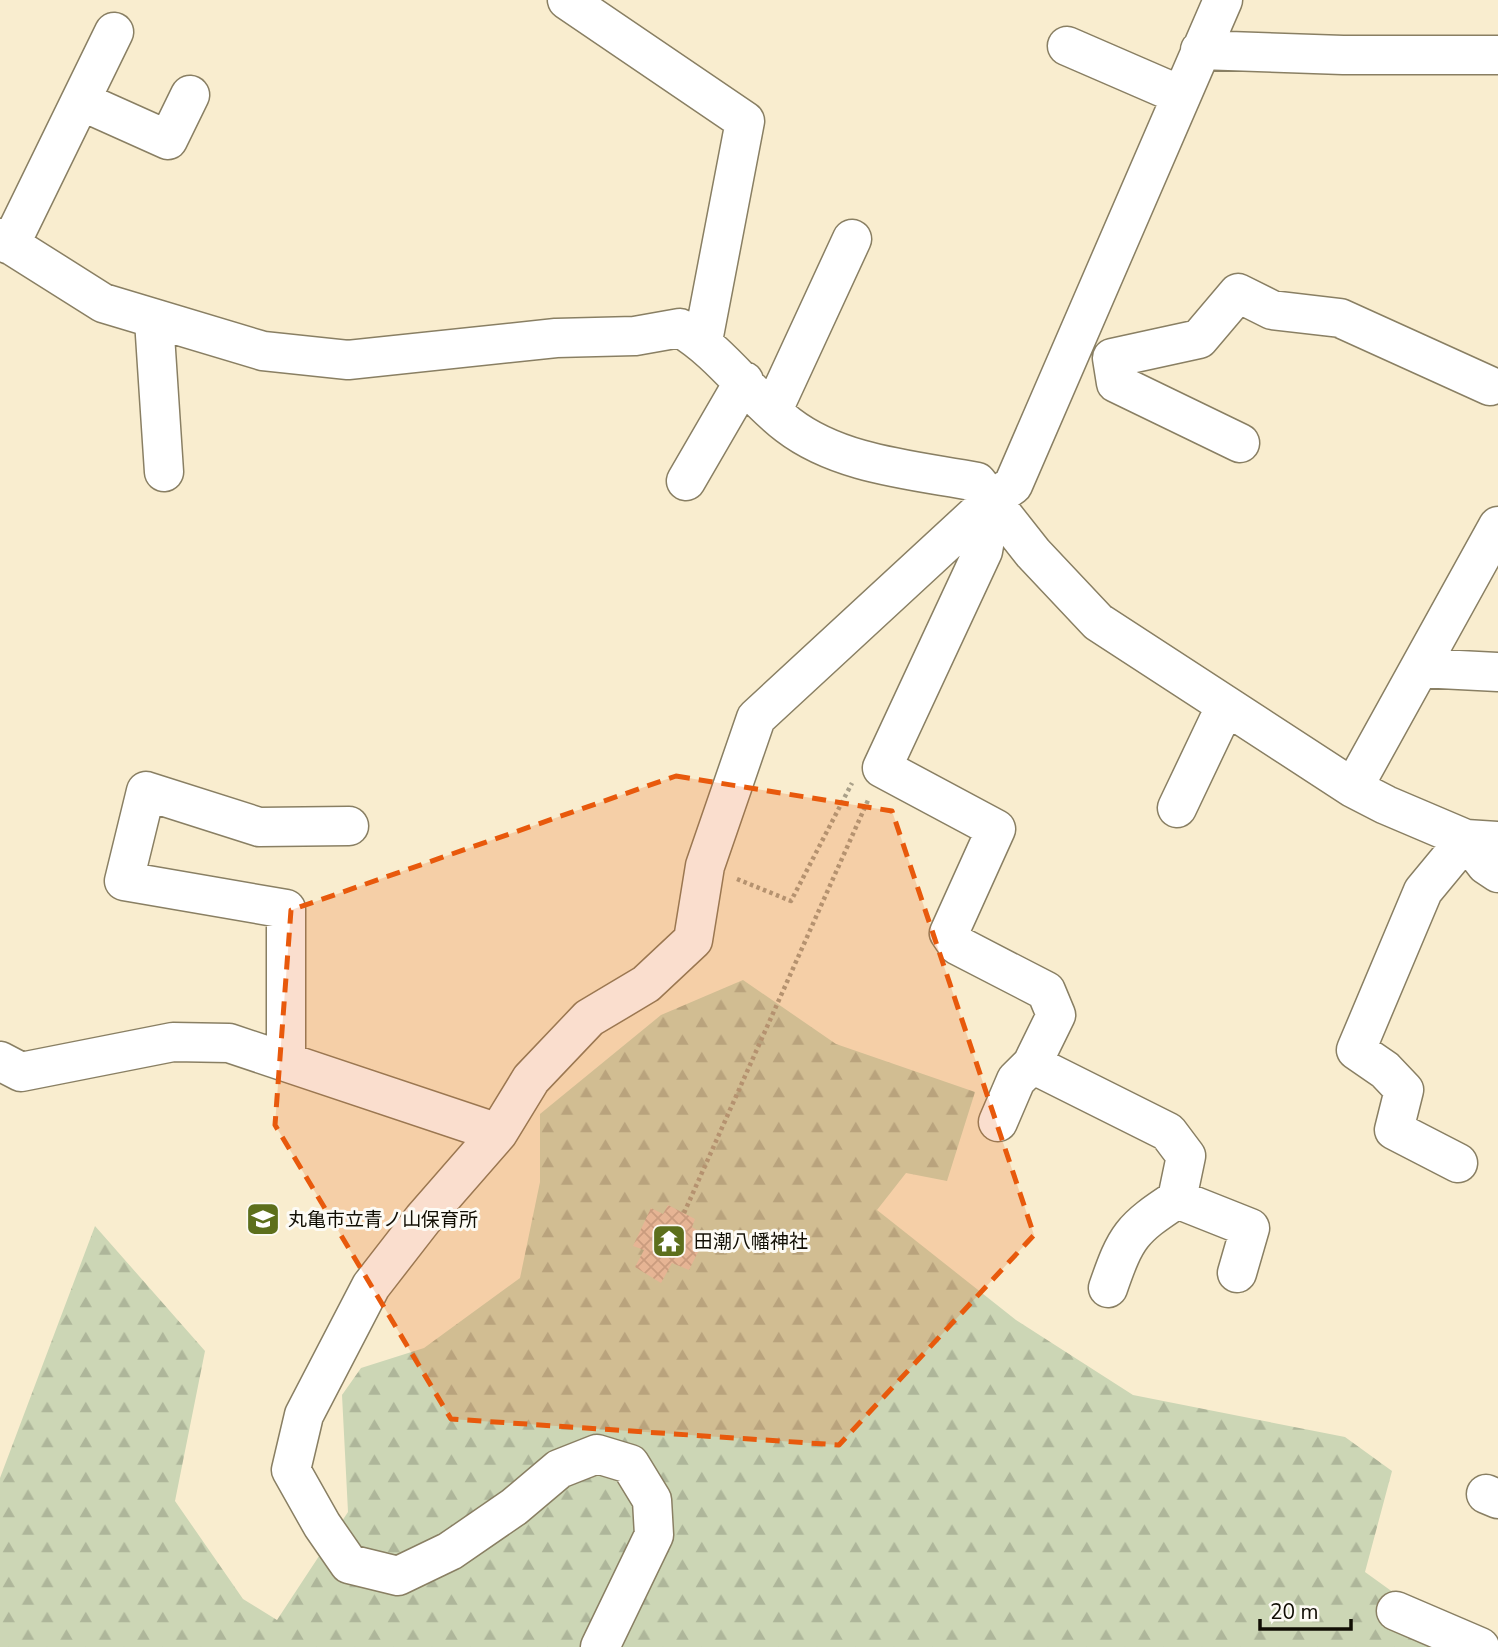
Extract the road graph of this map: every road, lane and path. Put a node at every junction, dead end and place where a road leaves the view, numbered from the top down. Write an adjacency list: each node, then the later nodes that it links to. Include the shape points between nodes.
1 (568, 0): 13 (street, via 746,121)
2 (1219, 2): 4 (street)
3 (114, 32): 9 (street)
4 (1200, 50): 5 (street); 8 (street)
5 (1498, 55)
6 (1083, 62): 8 (street)
7 (190, 95): 9 (street, via 168,140)
8 (1180, 96): 14 (street)
9 (81, 101): 11 (street)
10 (852, 239): 18 (street, via 811,292)
11 (5, 242): 12 (street, via 103,303)
12 (154, 320): 13 (street, via 263,351 348,360 556,338 635,336 680,328); 20 (street)
13 (703, 341): 16 (street)
14 (1074, 341): 15 (street); 22 (street, via 1013,485)
15 (1112, 358): 17 (street, via 1199,339 1238,293 1272,310 1340,318); 19 (street, via 1116,383)
16 (744, 382): 18 (street); 21 (street)
17 (1490, 386)
18 (773, 410): 22 (street, via 787,425 825,448 977,482)
19 (1240, 443)
20 (164, 472)
21 (686, 481)
22 (992, 500): 26 (street, via 1033,553 1098,622); 27 (street, via 983,551); 32 (street, via 756,718)
23 (1498, 526): 24 (street)
24 (1420, 668): 25 (street); 28 (street)
25 (1498, 673)
26 (1225, 707): 28 (street); 29 (street)
27 (882, 768): 32 (path, via 863,761 790,901); 36 (street, via 996,829 949,933 957,945 1046,991 1056,1015); 41 (path)
28 (1353, 788): 31 (street, via 1386,806)
29 (1177, 808)
30 (349, 826): 35 (street, via 259,827 146,791 124,881 286,909)
31 (1482, 840): 33 (street, via 1486,865); 39 (street, via 1423,891 1356,1050 1404,1090 1394,1130)
32 (705, 866): 38 (street, via 693,940 646,984 589,1018 531,1079)
33 (1498, 873)
34 (0, 1061): 35 (street, via 20,1072 173,1042 229,1043)
35 (286, 1062): 38 (street)
36 (1032, 1064): 37 (street, via 1016,1080); 40 (street, via 1168,1132 1186,1156)
37 (998, 1122)
38 (498, 1133): 45 (street, via 372,1286 304,1415 291,1470 349,1564 398,1576 450,1551 559,1469 597,1454 630,1465 652,1500 654,1535)
39 (1458, 1163)
40 (1177, 1199): 42 (street, via 1250,1228); 43 (street, via 1139,1224 1120,1252)
41 (684, 1213)
42 (1237, 1273)
43 (1108, 1288)
44 (1396, 1611): 46 (street)
45 (600, 1647)
46 (1480, 1647)

